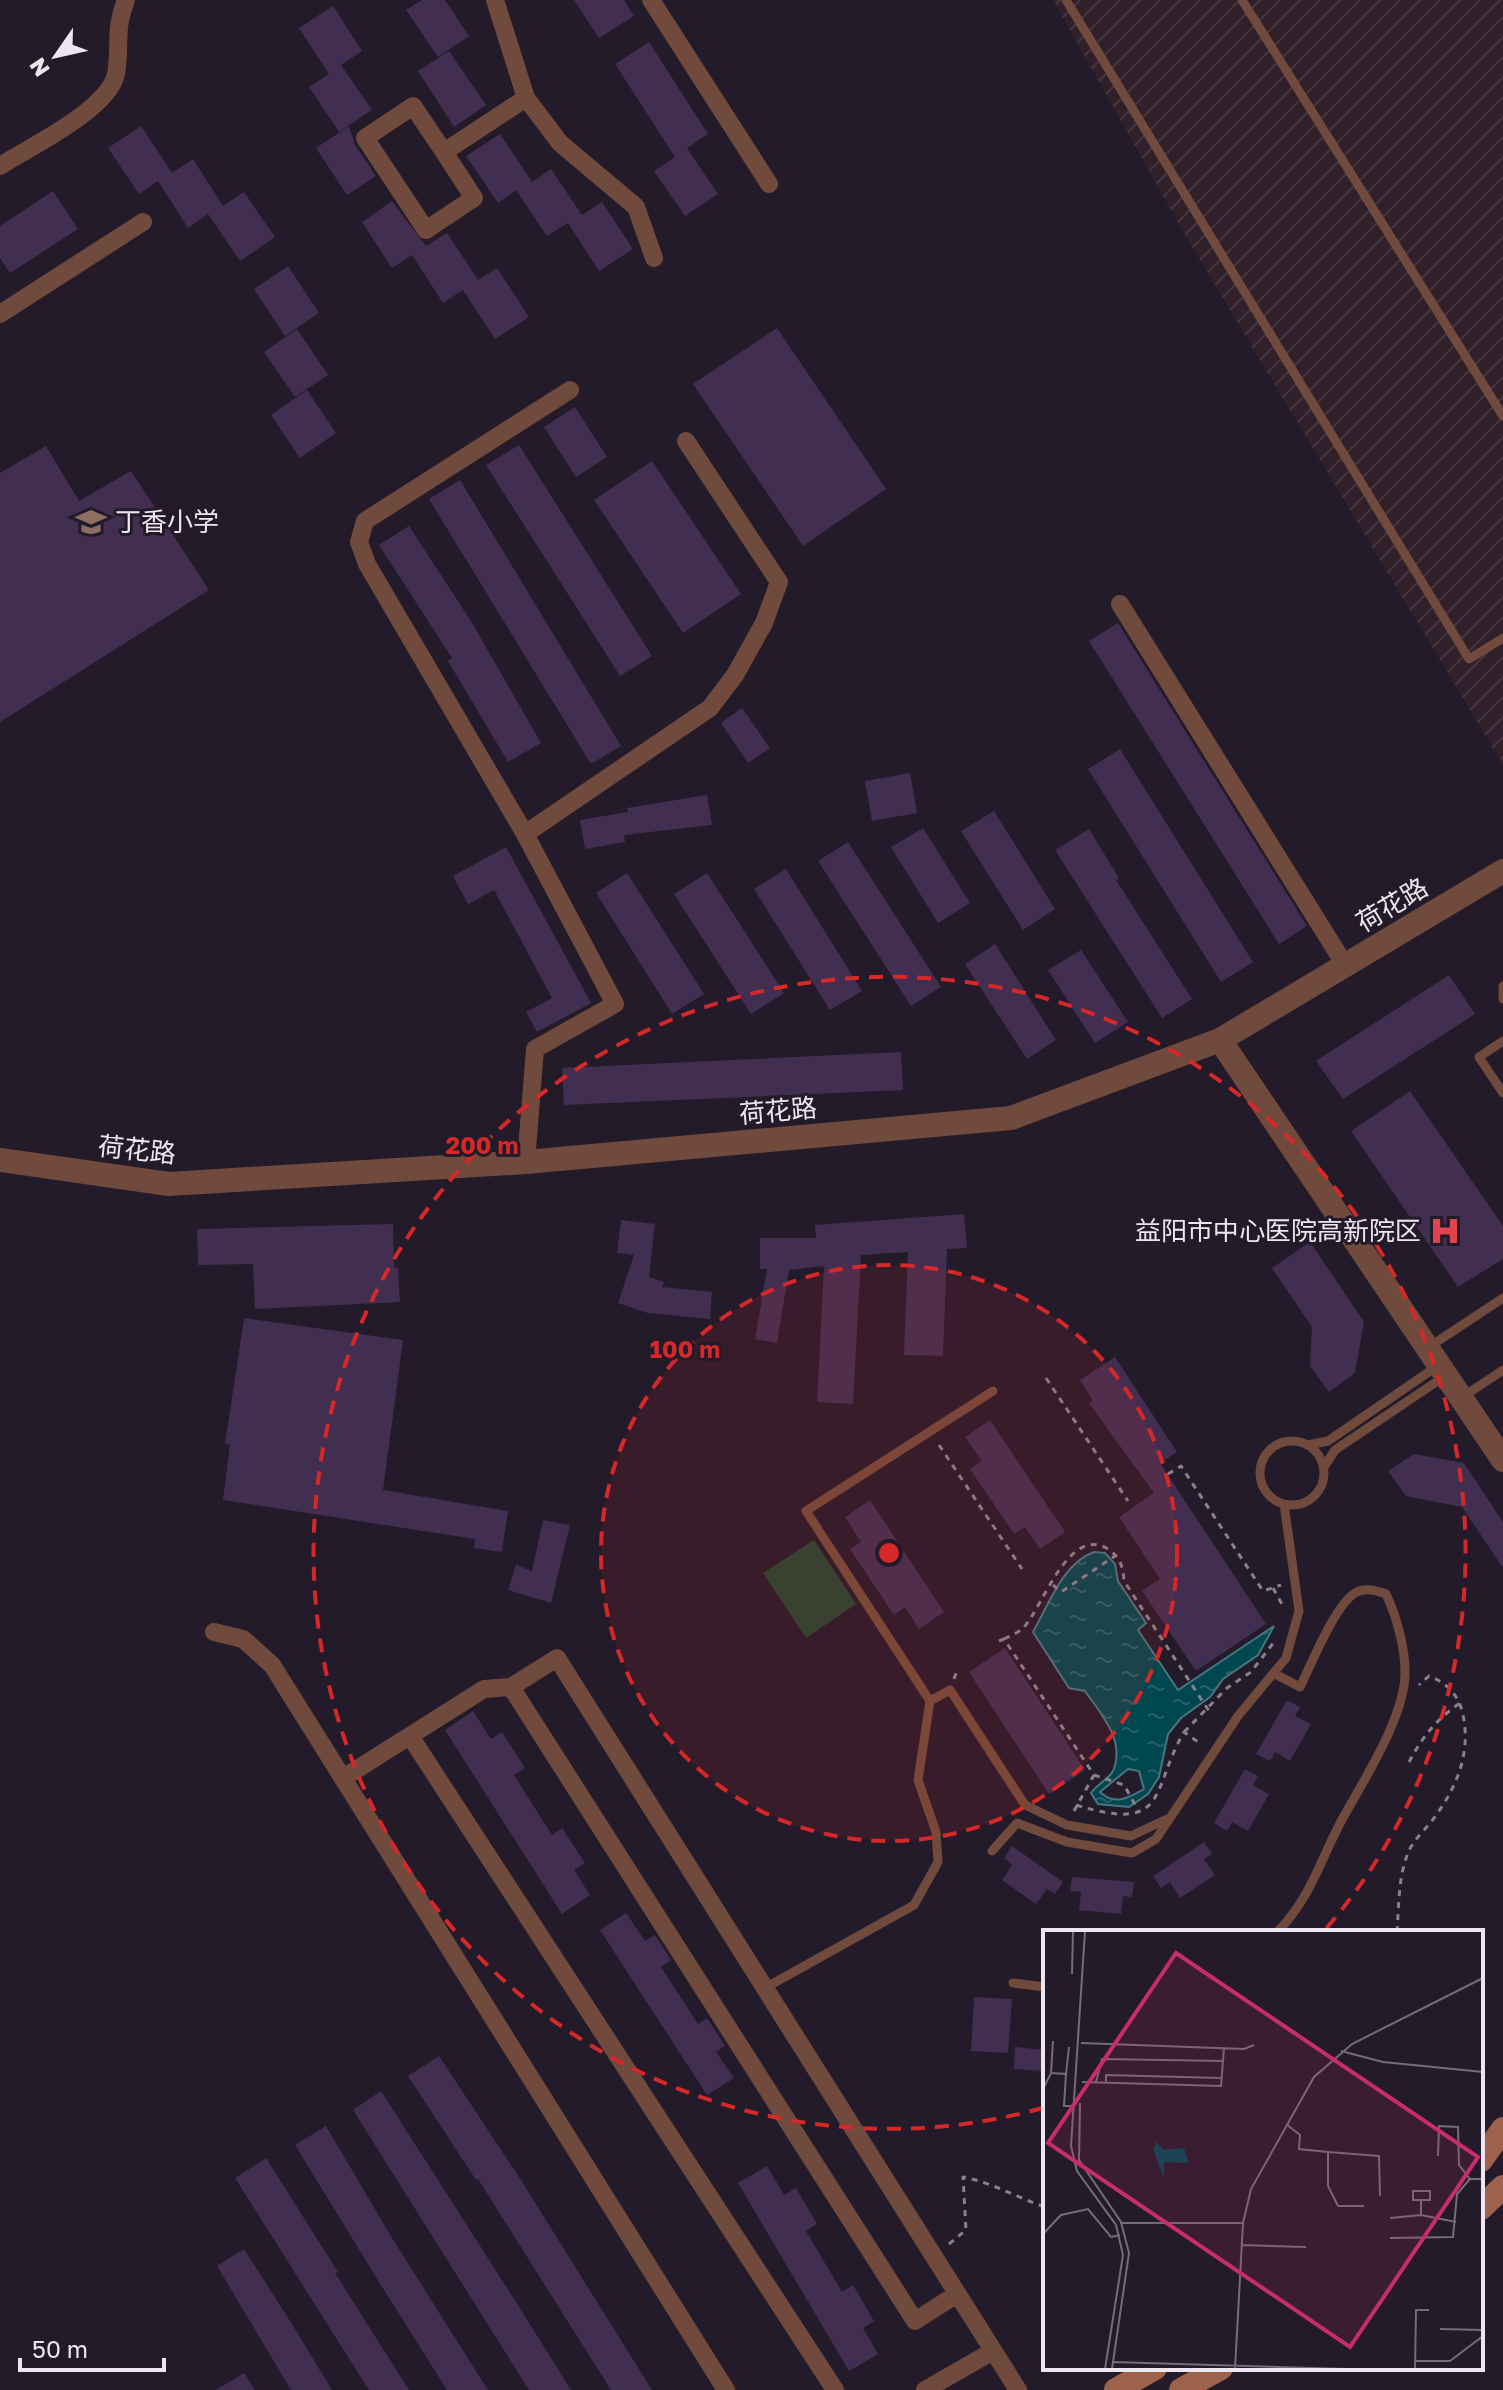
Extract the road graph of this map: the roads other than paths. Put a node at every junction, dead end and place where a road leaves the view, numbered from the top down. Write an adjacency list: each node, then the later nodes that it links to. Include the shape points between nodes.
1 (126, 0): 8 (street, via 117,22 115,78 100,101)
2 (495, 0): 6 (street)
3 (651, 0): 9 (street)
4 (1066, 0): 17 (lane, via 1469,659)
5 (1242, 0): 14 (lane)
6 (526, 98): 7 (street); 11 (street, via 560,143 636,207)
7 (444, 152): 7 (street, via 413,106 365,138 426,230 474,198)
8 (0, 166)
9 (769, 184)
10 (143, 222): 12 (street)
11 (654, 258)
12 (0, 314)
13 (570, 390): 18 (street, via 365,521 359,542)
14 (1503, 416)
15 (686, 441): 18 (street, via 779,582 764,623 710,708)
16 (1120, 604): 20 (street)
17 (1503, 638)
18 (525, 834): 27 (street, via 615,1004 535,1049)
19 (1503, 871): 20 (street, 荷花路)
20 (1345, 965): 23 (street, 荷花路)
21 (1503, 986): 22 (lane)
22 (1503, 999)
23 (1220, 1040): 27 (street, 荷花路, via 1011,1118); 29 (street)
24 (1503, 1041): 25 (lane, via 1479,1057)
25 (1503, 1093)
26 (0, 1160): 27 (street, 荷花路, via 169,1184)
27 (526, 1162)
28 (1503, 1298): 29 (lane)
29 (1437, 1363): 32 (street); 33 (lane, via 1328,1441); 35 (lane, via 1335,1450)
30 (1503, 1370): 32 (lane)
31 (993, 1391): 40 (lane, via 806,1511)
32 (1461, 1398): 34 (street)
33 (1308, 1445): 35 (lane); 36 (lane, via 1282,1442 1262,1460 1263,1487)
34 (1503, 1460)
35 (1324, 1467): 36 (lane, via 1322,1485 1310,1500)
36 (1284, 1504): 38 (lane, via 1299,1611 1286,1658)
37 (214, 1632): 42 (street, via 243,1639 272,1665)
38 (1275, 1674): 43 (lane, via 1238,1716); 45 (lane, via 1300,1687 1355,1592 1372,1589 1386,1594 1406,1672 1397,1704 1377,1762 1343,1818 1313,1885)
39 (511, 1687): 41 (street, via 484,1689); 48 (street, via 557,1658); 53 (street, via 915,2321)
40 (930, 1701): 43 (lane, via 950,1690 1025,1805 1067,1825 1131,1836); 48 (lane, via 918,1780 936,1832 938,1862 914,1905)
41 (410, 1736): 42 (street); 58 (street)
42 (343, 1778): 57 (street)
43 (1167, 1819): 44 (lane, via 1156,1839 1132,1853 1067,1842 1017,1823)
44 (992, 1851)
45 (1279, 1930)
46 (1013, 1983): 47 (lane)
47 (1043, 1987)
48 (765, 1988): 53 (street)
49 (1503, 2129): 50 (main road)
50 (1483, 2157)
51 (1503, 2187): 52 (main road)
52 (1483, 2206)
53 (957, 2294): 54 (street)
54 (993, 2351): 59 (street); 60 (street)
55 (1151, 2370): 61 (main road)
56 (1212, 2378): 62 (main road)
57 (726, 2390)
58 (835, 2390)
59 (925, 2390)
60 (1018, 2390)
61 (1116, 2390)
62 (1181, 2390)

